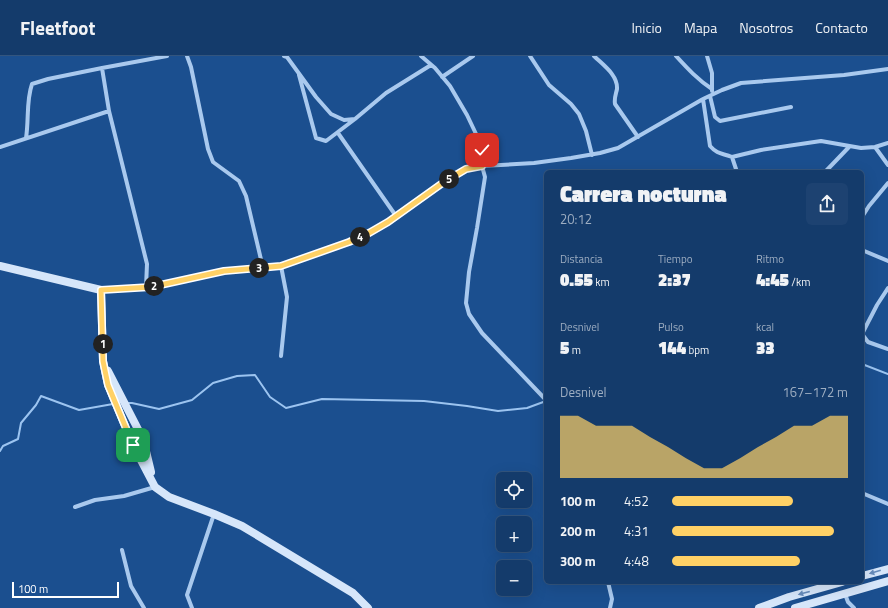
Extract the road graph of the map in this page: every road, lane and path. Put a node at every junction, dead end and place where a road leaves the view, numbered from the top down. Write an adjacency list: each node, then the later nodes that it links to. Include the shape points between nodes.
1 (167, 56): 11 (street)
2 (187, 56): 41 (street, via 208,149 213,162 239,181 246,196)
3 (284, 56): 13 (street)
4 (421, 56): 10 (street)
5 (473, 56): 14 (street)
6 (530, 56): 28 (street, via 549,85 579,114)
7 (594, 56): 23 (street, via 614,77 617,87 615,104)
8 (676, 56): 15 (street, via 692,74)
9 (707, 56): 15 (street, via 712,73)
10 (431, 65): 14 (street); 20 (street, via 386,93)
11 (102, 68): 19 (street); 22 (street, via 32,84 28,94)
12 (888, 69): 16 (street, via 741,83)
13 (298, 72): 20 (street, via 331,114 344,120); 21 (street, via 316,138 326,141)
14 (442, 77): 31 (street, via 450,86 477,136 482,150)
15 (712, 89): 16 (street)
16 (711, 95): 17 (street); 18 (street, via 715,117 720,121)
17 (703, 99): 23 (street); 29 (street, via 710,146)
18 (791, 107)
19 (109, 111): 22 (street); 42 (street, via 147,264)
20 (355, 119): 21 (street)
21 (338, 133): 36 (street)
22 (26, 138): 25 (street)
23 (638, 138): 28 (street, via 618,148)
24 (888, 143): 27 (street)
25 (0, 147)
26 (849, 147): 27 (street); 29 (street, via 821,141 761,150); 33 (street)
27 (875, 147): 30 (street)
28 (592, 155): 31 (street, via 534,163)
29 (732, 158): 32 (street)
30 (888, 165)
31 (482, 166): 36 (street, via 466,169); 49 (street, via 485,177 466,303 469,314 482,333)
32 (736, 170)
33 (827, 170)
34 (888, 183): 35 (street)
35 (864, 214)
36 (396, 216): 40 (street, via 349,242)
37 (864, 251): 38 (street)
38 (888, 261)
39 (0, 266): 44 (street)
40 (281, 266): 41 (street); 48 (street, via 287,297)
41 (263, 268): 42 (street, via 224,271)
42 (146, 287): 44 (street)
43 (888, 288): 45 (street)
44 (101, 290): 50 (street, via 103,361)
45 (864, 330)
46 (864, 338): 47 (street)
47 (888, 349)
48 (281, 356)
49 (544, 398)
50 (124, 413): 51 (street, via 133,445); 51 (street, via 143,439)
51 (155, 487): 54 (street); 55 (street, via 169,497)
52 (864, 493): 53 (street)
53 (888, 504)
54 (75, 507)
55 (214, 514): 64 (street, via 187,595); 65 (street, via 242,526 353,593)
56 (122, 550): 63 (street, via 131,586)
57 (888, 569): 58 (street, one-way to 58)
58 (864, 575)
59 (888, 581): 62 (street)
60 (608, 584): 66 (street, via 612,599)
61 (835, 584): 67 (street, one-way to 67)
62 (845, 594): 68 (street); 69 (street)
63 (144, 608)
64 (192, 608)
65 (368, 608)
66 (610, 608)
67 (759, 608)
68 (794, 608)
69 (854, 608)

